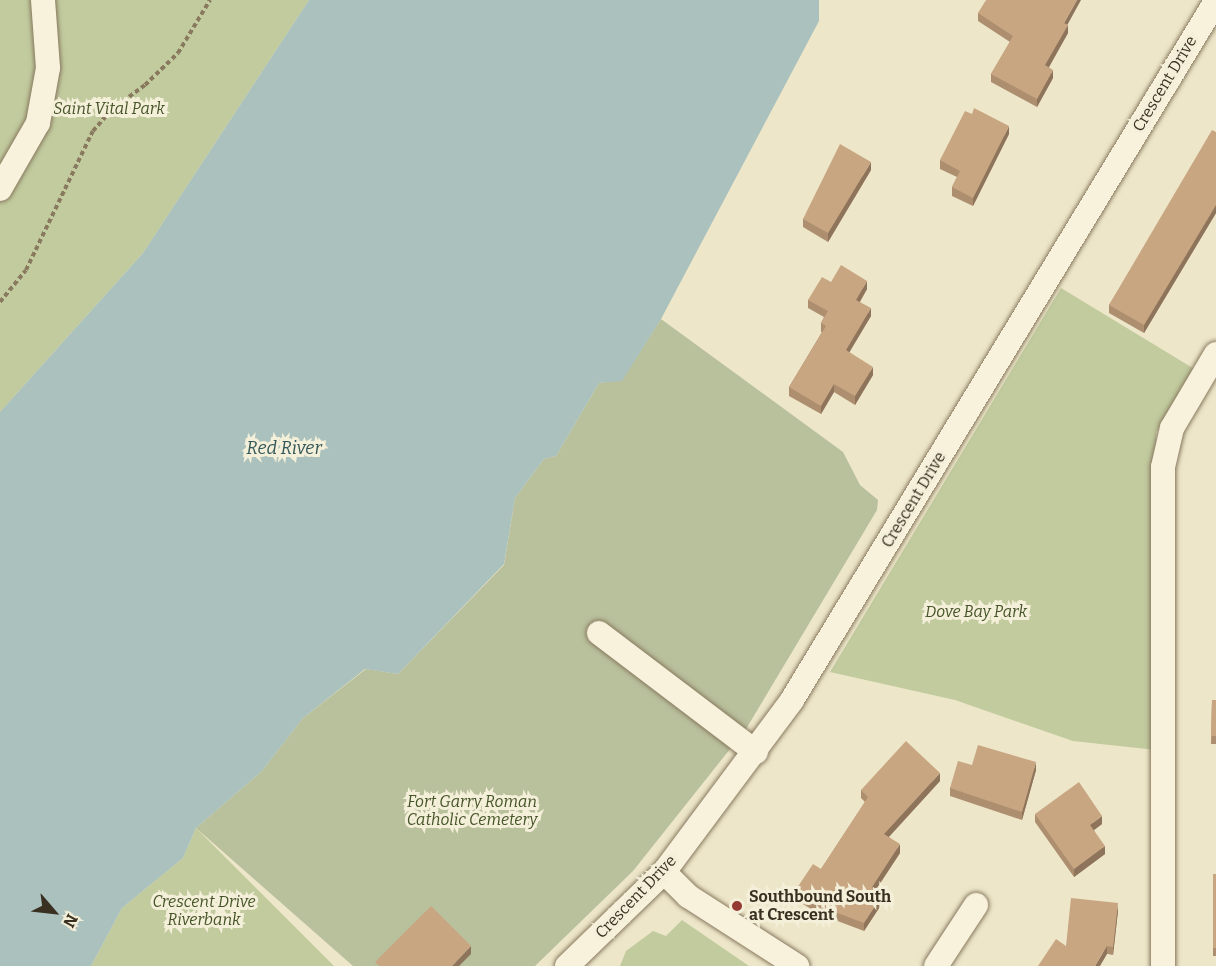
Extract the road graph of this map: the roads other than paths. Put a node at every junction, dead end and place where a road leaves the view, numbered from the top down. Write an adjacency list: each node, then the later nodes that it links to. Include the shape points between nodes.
1 (43, 0): 3 (street, via 48,68 38,123)
2 (1216, 1): 6 (street, Crescent Drive, via 792,700)
3 (0, 189)
4 (1216, 354): 12 (street, via 1172,428 1163,467)
5 (599, 633): 6 (street)
6 (756, 752): 7 (street, Crescent Drive)
7 (664, 872): 9 (street, Crescent Drive); 10 (street, via 688,896)
8 (976, 905): 11 (street)
9 (567, 966)
10 (797, 966)
11 (936, 966)
12 (1163, 966)

